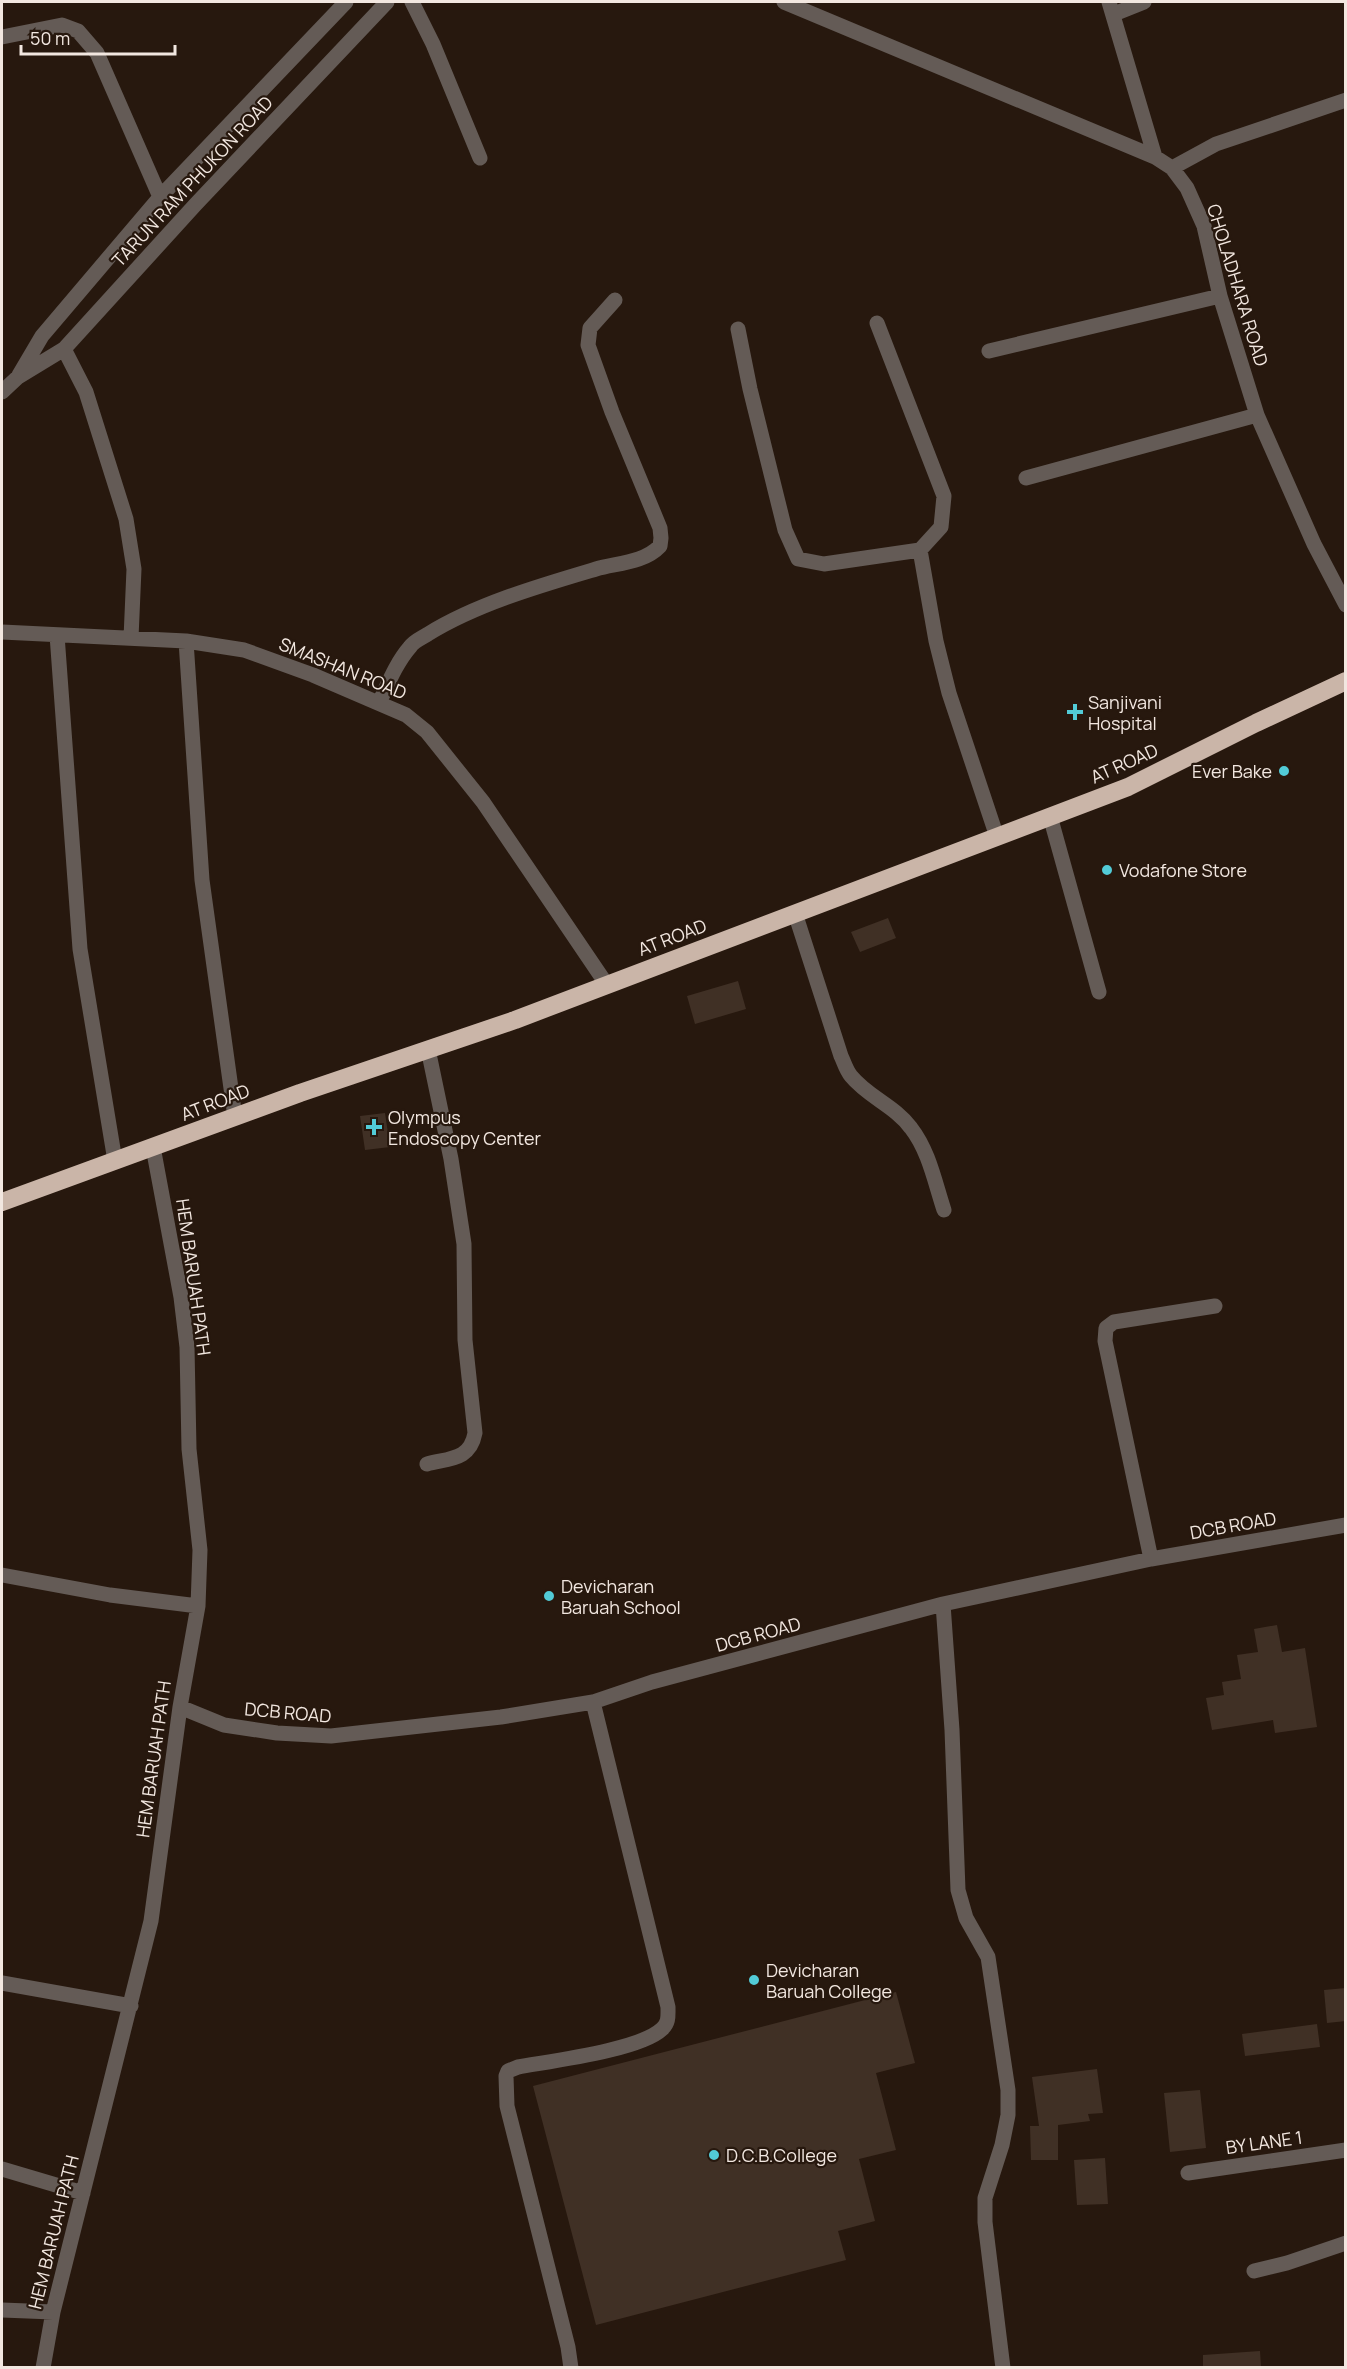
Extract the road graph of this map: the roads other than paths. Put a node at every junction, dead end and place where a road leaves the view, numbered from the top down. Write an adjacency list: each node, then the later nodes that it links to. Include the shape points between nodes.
1 (346, 2): 12 (street, TARUN RAM PHUKON ROAD)
2 (387, 2): 17 (street, TARUN RAM PHUKON ROAD)
3 (412, 2): 10 (street)
4 (784, 2): 9 (street, CHOLADHARA ROAD)
5 (1144, 2): 6 (street)
6 (1112, 8): 9 (street)
7 (2, 37): 12 (street, via 62,25 78,31 97,53)
8 (1346, 100): 11 (street, via 1216,144)
9 (1155, 157): 11 (street, CHOLADHARA ROAD)
10 (480, 158)
11 (1172, 168): 13 (street, CHOLADHARA ROAD, via 1187,188 1204,226)
12 (160, 197): 19 (street, TARUN RAM PHUKON ROAD, via 42,336)
13 (1220, 296): 18 (street); 21 (street, CHOLADHARA ROAD)
14 (615, 300): 30 (street, via 590,328 588,345 660,528 660,546 637,560 505,599 440,626 411,644)
15 (877, 323): 23 (street, via 944,496 941,527)
16 (738, 329): 23 (street, via 785,530 798,559 824,564)
17 (64, 349): 19 (street, TARUN RAM PHUKON ROAD); 27 (street, via 86,392 126,519 134,568)
18 (989, 351)
19 (18, 377): 20 (street, TARUN RAM PHUKON ROAD)
20 (2, 392)
21 (1257, 415): 22 (street); 24 (street, CHOLADHARA ROAD, via 1314,544)
22 (1026, 478)
23 (920, 550): 32 (street, via 949,693)
24 (1346, 605)
25 (2, 632): 26 (street, SMASHAN ROAD)
26 (57, 635): 27 (street, SMASHAN ROAD); 39 (street, via 80,949)
27 (131, 638): 28 (street, SMASHAN ROAD)
28 (186, 641): 30 (street, SMASHAN ROAD, via 243,650); 37 (street, via 202,880)
29 (1346, 681): 31 (highway, AT ROAD, via 1128,787)
30 (379, 703): 34 (street, SMASHAN ROAD, via 406,715 427,732 483,802)
31 (1050, 816): 32 (highway, AT ROAD); 35 (street)
32 (998, 837): 33 (highway, AT ROAD)
33 (795, 913): 34 (highway, AT ROAD); 41 (street, via 849,1074 912,1128 926,1153)
34 (607, 985): 36 (highway, AT ROAD)
35 (1099, 992)
36 (428, 1049): 37 (highway, AT ROAD); 43 (street, via 464,1244 465,1340 475,1433 464,1455)
37 (235, 1117): 38 (highway, AT ROAD)
38 (153, 1147): 39 (highway, AT ROAD); 48 (street, HEM BARUAH PATH, via 187,1347 189,1449 200,1550)
39 (115, 1161): 40 (highway, AT ROAD)
40 (2, 1202)
41 (944, 1210)
42 (1215, 1306): 45 (street, via 1114,1322 1106,1328 1123,1431)
43 (427, 1464)
44 (1346, 1525): 45 (street, DCB ROAD)
45 (1151, 1559): 47 (street, DCB ROAD)
46 (2, 1575): 48 (street)
47 (943, 1604): 49 (street, DCB ROAD); 63 (street, via 958,1890 966,1918 988,1957 1008,2090 1002,2145 986,2198)
48 (198, 1606): 50 (street, HEM BARUAH PATH)
49 (593, 1702): 50 (street, DCB ROAD, via 331,1737 224,1725); 62 (street, via 668,2007 668,2022 650,2038 583,2056 518,2067 506,2076 507,2106)
50 (180, 1707): 52 (street, HEM BARUAH PATH, via 151,1921)
51 (2, 1983): 52 (street)
52 (131, 2006): 56 (street, HEM BARUAH PATH)
53 (1346, 2150): 55 (street, BY LANE 1)
54 (2, 2169): 56 (street)
55 (1188, 2173)
56 (83, 2193): 60 (street, HEM BARUAH PATH)
57 (1346, 2243): 58 (street)
58 (1254, 2271)
59 (2, 2310): 60 (street)
60 (53, 2312): 61 (street, HEM BARUAH PATH)
61 (43, 2367)
62 (571, 2367)
63 (1003, 2367)

